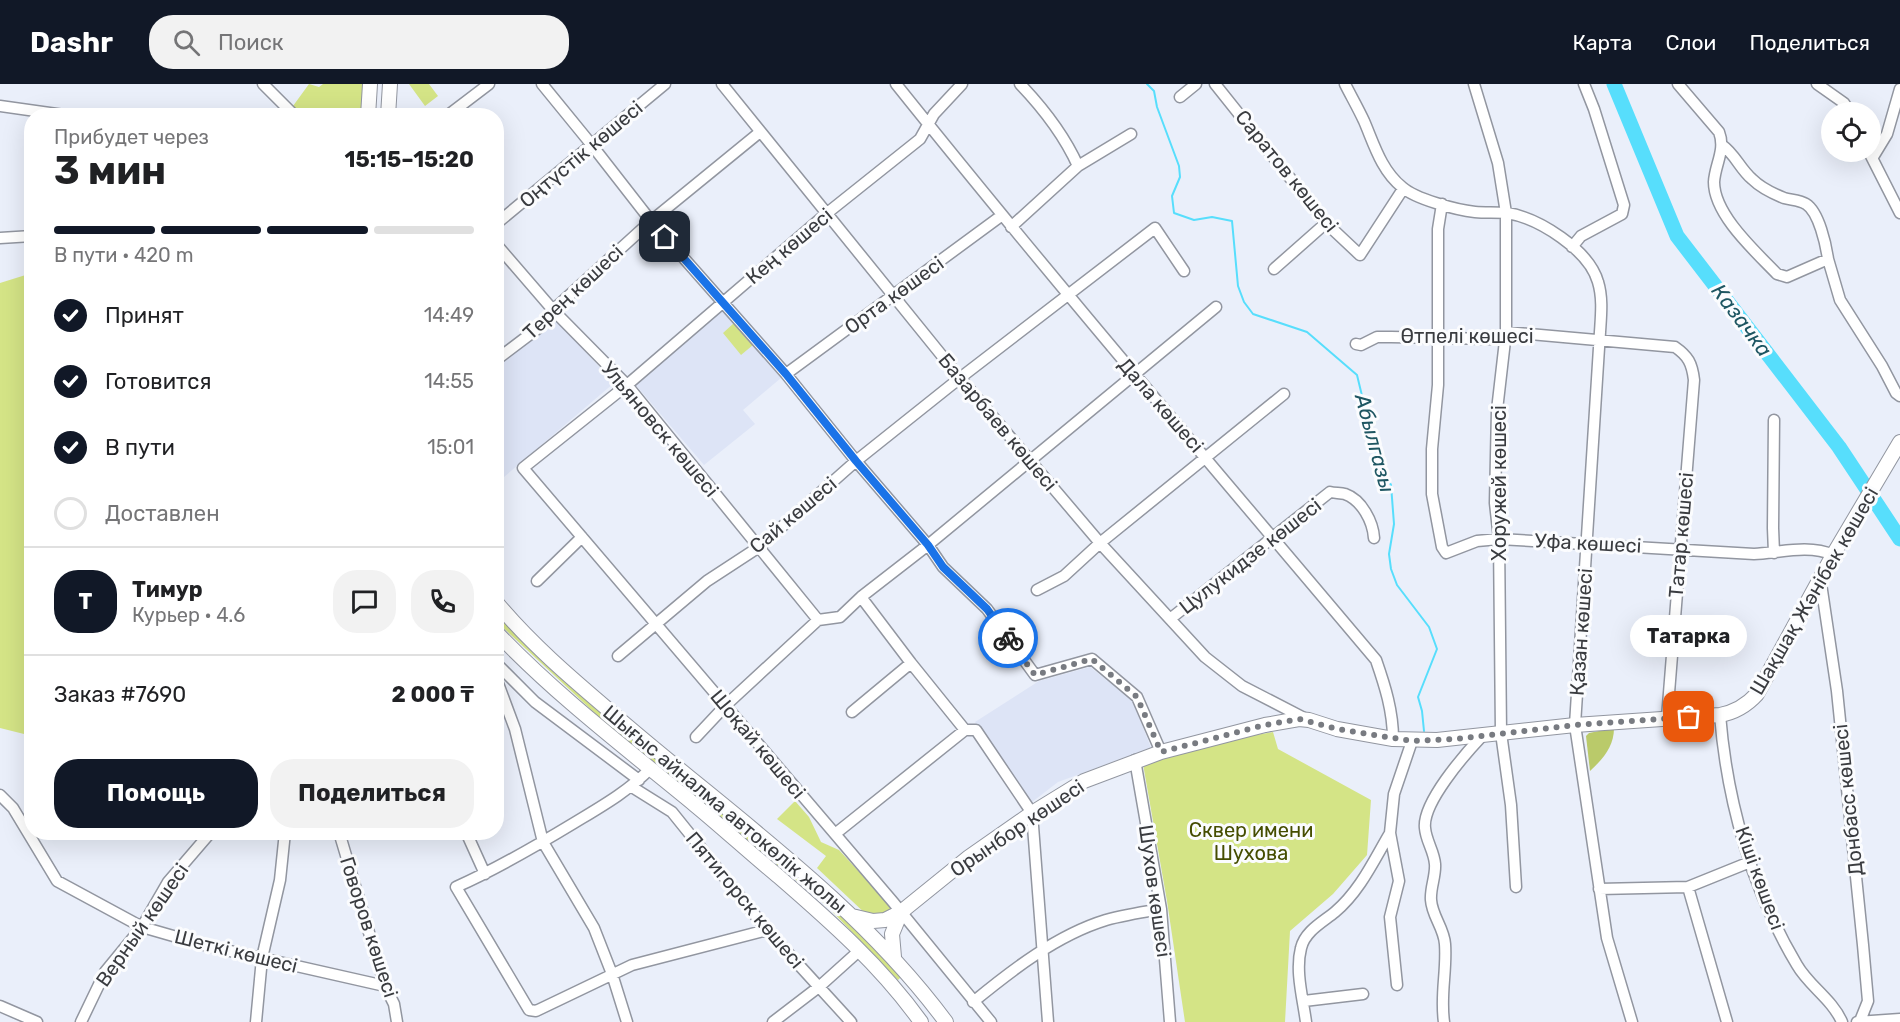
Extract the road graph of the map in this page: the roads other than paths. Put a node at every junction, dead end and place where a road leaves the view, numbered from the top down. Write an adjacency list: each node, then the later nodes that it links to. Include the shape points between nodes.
1 (263, 84): 22 (street)
2 (370, 84): 23 (main road)
3 (390, 84): 24 (main road)
4 (489, 84): 25 (street)
5 (542, 84): 31 (street)
6 (665, 84): 31 (street, Оңтүстік көшесі)
7 (722, 84): 28 (street, Базарбаев көшесі)
8 (896, 84): 27 (street, Дала көшесі)
9 (962, 84): 27 (street, Кең көшесі, via 934,114)
10 (1020, 84): 34 (street, via 1033,97)
11 (1196, 84): 19 (street)
12 (1215, 84): 43 (street, Саратов көшесі)
13 (1345, 84): 35 (street, via 1383,166)
14 (1474, 84): 37 (street, Хоружей көшесі, via 1498,163)
15 (1584, 84): 47 (street, via 1624,205 1622,214 1581,236)
16 (1678, 84): 32 (street, via 1719,132)
17 (1817, 84): 20 (street)
18 (1900, 89): 30 (street, via 1887,134)
19 (1180, 98)
20 (1843, 102)
21 (0, 106): 26 (street)
22 (287, 108)
23 (368, 108)
24 (388, 108)
25 (458, 108)
26 (24, 109)
27 (929, 125): 39 (street, Кең көшесі, via 920,139); 40 (street, Дала көшесі)
28 (760, 132): 39 (street, Базарбаев көшесі); 42 (street, Терең көшесі)
29 (1131, 134): 34 (street)
30 (1881, 142)
31 (591, 144): 41 (street, Оңтүстік көшесі); 42 (street)
32 (1722, 145): 49 (street, via 1754,182 1783,197 1806,203 1824,238); 49 (street, via 1716,166 1716,194 1728,219 1753,249 1778,274 1787,277)
33 (1875, 162): 38 (street)
34 (1077, 166): 44 (street)
35 (1403, 189): 36 (street, Қазан көшесі); 43 (street, Саратов көшесі, via 1360,255)
36 (1442, 204): 37 (street, Қазан көшесі, via 1473,212); 58 (street, Уфа көшесі, via 1438,229)
37 (1506, 213): 47 (street, Қазан көшесі, via 1539,224); 57 (street, Хоружей көшесі)
38 (1900, 213)
39 (826, 214): 53 (street, Базарбаев көшесі); 54 (street, Кең көшесі)
40 (1001, 216): 44 (street, Дала көшесі); 53 (street, Орта көшесі)
41 (504, 217)
42 (651, 221): 54 (street); 56 (street, Терең көшесі)
43 (1326, 223): 50 (street)
44 (1011, 227): 52 (street, Дала көшесі)
45 (24, 236): 46 (street)
46 (0, 238)
47 (1572, 247): 59 (street, Қазан көшесі, via 1593,269 1598,283)
48 (504, 253): 56 (street, Ульяновск көшесі)
49 (1828, 259): 68 (street, via 1840,300)
50 (1274, 269)
51 (1184, 271): 52 (street, Сай көшесі, via 1155,228)
52 (1068, 296): 64 (street, Дала көшесі); 65 (street, Сай көшесі)
53 (894, 297): 63 (street, Орта көшесі); 65 (street, Базарбаев көшесі)
54 (723, 301): 63 (street); 66 (street, Кең көшесі)
55 (1216, 307): 64 (street)
56 (553, 310): 61 (street, Терең көшесі, via 541,326); 66 (street, Ульяновск көшесі)
57 (1506, 332): 58 (street, Өтпелі көшесі, via 1493,339); 59 (street, Өтпелі көшесі); 78 (street, Хоружей көшесі, via 1497,430 1495,503)
58 (1438, 337): 60 (street, Өтпелі көшесі, via 1377,337 1367,344); 78 (street, Уфа көшесі, via 1432,494 1442,547 1446,553 1477,541)
59 (1599, 340): 62 (street, Өтпелі көшесі, via 1674,347); 80 (street, Қазан көшесі)
60 (1356, 344)
61 (504, 354)
62 (1686, 355): 83 (street, Татар көшесі, via 1694,380)
63 (786, 374): 73 (street)
64 (1135, 376): 71 (street, Дала көшесі); 72 (street)
65 (960, 378): 72 (street, Базарбаев көшесі); 73 (street, Сай көшесі)
66 (627, 385): 74 (street, Кең көшесі); 82 (street, Ульяновск көшесі)
67 (1284, 394): 71 (street)
68 (1900, 396)
69 (1774, 420): 84 (street)
70 (1900, 442): 85 (main road, Шақшақ Жәнібек көшесі)
71 (1206, 457): 76 (street, Дала көшесі); 79 (street)
72 (1029, 460): 79 (street, Базарбаев көшесі); 81 (street)
73 (856, 461): 81 (street); 82 (street, Сай көшесі)
74 (523, 468): 75 (street, Шоқай көшесі)
75 (582, 537): 87 (street); 93 (street, Шоқай көшесі)
76 (1273, 538): 77 (street, Цулукидзе көшесі, via 1330,492 1346,494 1355,501 1368,517); 91 (street, Цулукидзе көшесі); 110 (street, Дала көшесі, via 1376,660 1388,696)
77 (1374, 538)
78 (1499, 539): 80 (street, Уфа көшесі); 107 (street, Хоружей көшесі)
79 (1100, 543): 88 (street, via 1064,576); 91 (street, Базарбаев көшесі)
80 (1587, 543): 83 (street, Уфа көшесі); 105 (street, Қазан көшесі)
81 (928, 545): 89 (street); 112 (street, via 943,567 987,609 1035,675 1092,659 1137,697)
82 (759, 547): 92 (street, Ульяновск көшесі); 93 (street, Сай көшесі, via 707,581)
83 (1682, 548): 84 (street, Уфа көшесі); 103 (street, Татар көшесі)
84 (1774, 553): 85 (street, Уфа көшесі, via 1822,551)
85 (1833, 555): 86 (main road, Шақшақ Жәнібек көшесі)
86 (1820, 577): 100 (main road, Шақшақ Жәнібек көшесі, via 1763,684); 167 (street, Донбасс көшесі, via 1837,691 1868,992)
87 (537, 581)
88 (1037, 590)
89 (861, 597): 92 (street, via 840,617); 96 (street)
90 (504, 611): 134 (main road, Шығыс айналма автокөлік жолы, via 583,688)
91 (1170, 619): 104 (street, Базарбаев көшесі, via 1205,657 1242,686)
92 (818, 620): 99 (street)
93 (657, 625): 95 (street, Сай көшесі); 99 (street, Шоқай көшесі)
94 (504, 640): 114 (main road, Шығыс айналма автокөлік жолы, via 572,705)
95 (618, 656)
96 (911, 663): 101 (street); 106 (street)
97 (504, 671): 115 (street, Пятигорск көшесі)
98 (504, 699): 126 (street)
99 (726, 705): 109 (street); 120 (street, Шоқай көшесі)
100 (1744, 707): 102 (main road, Орынбор көшесі)
101 (852, 712)
102 (1720, 715): 103 (main road, Орынбор көшесі); 127 (street, Кіші көшесі, via 1725,763)
103 (1667, 718): 105 (main road, Орынбор көшесі)
104 (1309, 720): 110 (main road, Орынбор көшесі); 112 (main road, Орынбор көшесі, via 1265,725)
105 (1575, 725): 107 (main road, Орынбор көшесі); 131 (street, Қазан көшесі)
106 (970, 730): 117 (street); 120 (street)
107 (1501, 734): 108 (main road, Орынбор көшесі); 129 (street, Хоружей көшесі, via 1511,805)
108 (1482, 736): 111 (main road, Орынбор көшесі); 163 (street, via 1460,759 1428,812 1424,826 1435,862 1431,901 1444,933)
109 (696, 737)
110 (1393, 739): 111 (main road, Орынбор көшесі)
111 (1412, 741): 119 (street, via 1394,794)
112 (1161, 752): 113 (main road, Орынбор көшесі)
113 (1135, 760): 117 (main road, Орынбор көшесі, via 1084,781); 132 (street, Шухов көшесі)
114 (650, 769): 115 (street); 137 (main road, Шығыс айналма автокөлік жолы)
115 (636, 784): 126 (street); 136 (street, Пятигорск көшесі, via 672,812)
116 (0, 795): 118 (street, Шеткі көшесі)
117 (1032, 813): 133 (main road, Орынбор көшесі); 138 (street)
118 (24, 826)
119 (1390, 833): 142 (street, via 1399,881 1390,917); 146 (street, via 1356,891 1313,928 1301,946 1299,966)
120 (835, 834): 133 (street, Шоқай көшесі)
121 (32, 840): 135 (street, Шеткі көшесі, via 57,881)
122 (204, 840): 135 (street, Верный көшесі, via 168,882)
123 (284, 840): 140 (street, via 280,880)
124 (341, 840): 143 (street, Говоров көшесі)
125 (470, 840): 128 (street)
126 (543, 842): 128 (street); 141 (street, via 594,928)
127 (1750, 862): 130 (street); 166 (street, Кіші көшесі, via 1783,941)
128 (485, 874): 141 (street, via 456,887 529,1010 536,1011)
129 (1516, 887)
130 (1688, 887): 131 (street); 165 (street)
131 (1599, 889): 164 (street, Қазан көшесі, via 1607,938)
132 (1161, 909): 138 (street, via 1106,920 1054,943); 161 (street, Шухов көшесі)
133 (901, 912): 134 (main road, via 873,921); 139 (main road, via 892,934); 147 (street, Шоқай көшесі)
134 (852, 916): 139 (main road, Шығыс айналма автокөлік жолы)
135 (142, 927): 140 (street, Шеткі көшесі); 151 (street, Верный көшесі, via 105,972)
136 (767, 930): 141 (street, via 632,965); 144 (street, Пятигорск көшесі)
137 (860, 950): 144 (street); 157 (main road, Шығыс айналма автокөлік жолы)
138 (1044, 952): 147 (street, via 1018,966); 160 (street)
139 (894, 957): 158 (main road, Шығыс айналма автокөлік жолы)
140 (262, 958): 143 (street, Шеткі көшесі); 152 (street)
141 (612, 974): 154 (street)
142 (1397, 984)
143 (385, 986): 153 (street, Говоров көшесі)
144 (820, 986): 155 (street); 156 (street, Пятигорск көшесі)
145 (1363, 994): 146 (street)
146 (1304, 1001): 162 (street)
147 (973, 1002): 159 (street, Шоқай көшесі)
148 (0, 1006): 150 (street)
149 (1900, 1018): 167 (street)
150 (37, 1022)
151 (81, 1022)
152 (255, 1022)
153 (397, 1022)
154 (627, 1022)
155 (773, 1022)
156 (851, 1022)
157 (921, 1022)
158 (946, 1022)
159 (991, 1022)
160 (1048, 1022)
161 (1170, 1022)
162 (1306, 1022)
163 (1444, 1022)
164 (1632, 1022)
165 (1727, 1022)
166 (1842, 1022)
167 (1859, 1022)

